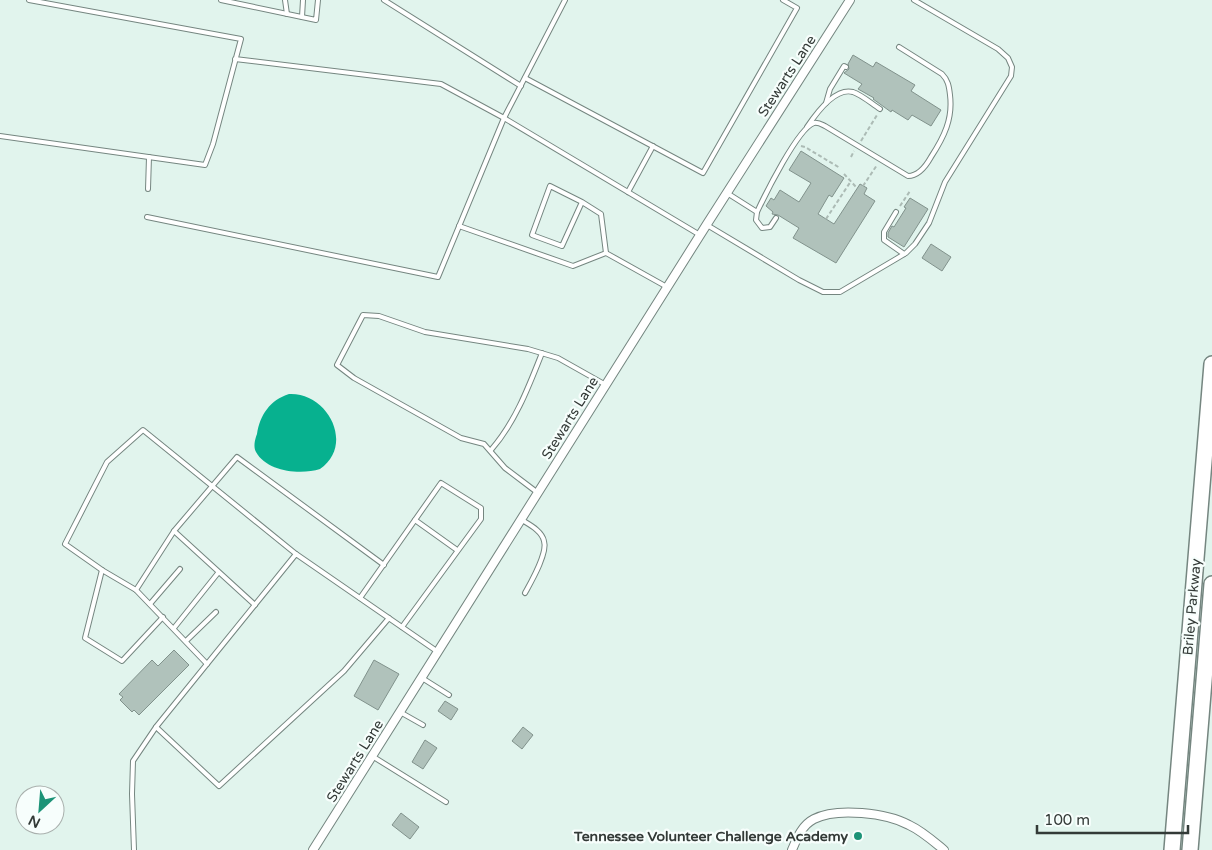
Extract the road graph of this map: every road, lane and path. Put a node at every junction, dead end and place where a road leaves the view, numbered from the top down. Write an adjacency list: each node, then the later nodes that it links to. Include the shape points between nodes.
1 (29, 0): 14 (lane, via 241,39)
2 (220, 0): 11 (lane)
3 (285, 0): 11 (lane)
4 (303, 0): 12 (lane)
5 (318, 0): 12 (lane, via 316,20)
6 (384, 0): 17 (lane)
7 (566, 0): 16 (lane)
8 (783, 0): 24 (lane, via 797,8 703,173)
9 (850, 0): 37 (street, Stewarts Lane)
10 (914, 0): 50 (lane, via 998,49 1012,67 1007,86 945,182 929,223)
11 (287, 14): 12 (lane)
12 (302, 17)
13 (899, 47): 25 (lane, via 946,77 951,103 948,127 927,164 912,176)
14 (235, 59): 20 (lane, via 441,84); 26 (lane, via 214,144 205,165)
15 (846, 67): 18 (lane, via 830,88)
16 (525, 78): 17 (lane); 24 (lane)
17 (521, 86): 20 (lane)
18 (826, 103): 19 (lane, via 841,93 850,92); 21 (lane, via 819,108)
19 (880, 109): 25 (path)
20 (504, 118): 36 (lane); 47 (lane)
21 (804, 132): 23 (lane); 25 (lane, via 817,123)
22 (0, 136): 26 (lane)
23 (794, 144): 28 (path, via 805,146); 41 (lane)
24 (653, 146): 36 (lane)
25 (858, 146): 27 (path)
26 (149, 157): 34 (lane)
27 (851, 157)
28 (840, 168)
29 (875, 169): 32 (path)
30 (844, 174): 31 (path)
31 (850, 181): 33 (path); 45 (path)
32 (863, 186)
33 (858, 188)
34 (148, 189)
35 (910, 191): 38 (path)
36 (628, 192): 48 (lane)
37 (727, 193): 41 (lane); 46 (street, Stewarts Lane)
38 (905, 198): 39 (path); 42 (path)
39 (908, 200)
40 (582, 202): 40 (lane, via 562,246 532,234 550,186); 49 (lane, via 601,214)
41 (757, 212): 44 (lane, via 756,220 762,228 770,227)
42 (896, 212): 50 (lane, via 884,232 884,240)
43 (147, 217): 47 (lane, via 438,277)
44 (776, 218)
45 (826, 219)
46 (707, 224): 48 (street, Stewarts Lane); 50 (lane, via 823,292 840,292)
47 (459, 226): 49 (lane, via 573,266)
48 (700, 235): 51 (street, Stewarts Lane)
49 (606, 253): 51 (lane)
50 (904, 254)
51 (667, 287): 54 (street, Stewarts Lane)
52 (542, 353): 54 (lane, via 558,358); 55 (lane, via 503,436); 55 (lane, via 425,332 379,316 363,315 337,364 354,378 461,438 484,444)
53 (1212, 364): 92 (highway, Briley Parkway)
54 (606, 385): 57 (street, Stewarts Lane)
55 (491, 450): 57 (lane, via 505,468)
56 (213, 487): 60 (lane); 62 (lane); 63 (lane, via 237,457); 65 (lane, via 144,430 107,462 65,544)
57 (538, 493): 59 (street, Stewarts Lane)
58 (415, 520): 61 (lane); 61 (lane, via 441,483 480,508 481,519); 63 (lane)
59 (521, 520): 69 (lane, via 540,533 545,547); 79 (street, Stewarts Lane)
60 (174, 531): 66 (lane); 68 (lane)
61 (457, 550): 76 (lane)
62 (296, 554): 70 (lane); 72 (lane)
63 (384, 565): 70 (lane)
64 (180, 569): 71 (lane)
65 (102, 570): 68 (lane); 74 (lane, via 85,638 122,660)
66 (218, 573): 72 (lane); 77 (lane)
67 (1212, 584): 93 (highway, Briley Parkway)
68 (136, 590): 71 (lane)
69 (525, 593)
70 (360, 598): 75 (lane)
71 (150, 604): 74 (lane)
72 (255, 605): 80 (lane)
73 (216, 612): 78 (lane)
74 (163, 617): 77 (lane)
75 (389, 618): 76 (lane); 85 (lane, via 344,671 219,786)
76 (402, 627): 79 (lane)
77 (174, 628): 78 (lane)
78 (186, 641): 80 (lane)
79 (438, 652): 81 (street, Stewarts Lane)
80 (207, 664): 85 (lane)
81 (422, 678): 82 (lane); 83 (street, Stewarts Lane)
82 (449, 695)
83 (400, 712): 84 (lane); 86 (street, Stewarts Lane)
84 (423, 725)
85 (156, 727): 88 (lane, via 133,761)
86 (372, 756): 87 (lane); 89 (street, Stewarts Lane)
87 (446, 802)
88 (134, 850)
89 (313, 850)
90 (792, 850): 91 (street, via 798,835 815,818 856,812 890,817 908,824)
91 (944, 850)
92 (1172, 850)
93 (1190, 850)

